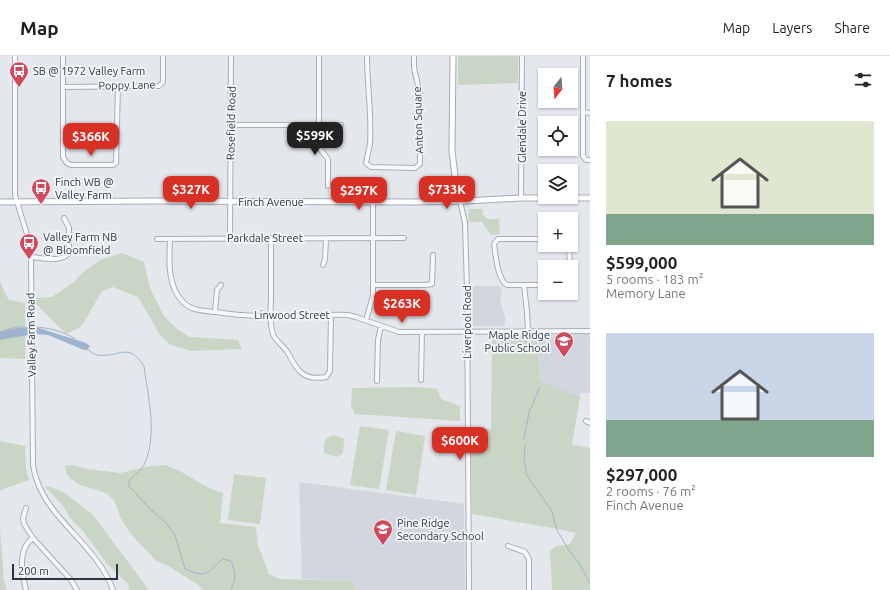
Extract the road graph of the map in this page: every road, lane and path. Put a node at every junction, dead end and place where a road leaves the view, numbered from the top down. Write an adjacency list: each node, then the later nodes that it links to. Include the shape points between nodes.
1 (15, 56): 24 (street, Valley Farm Road)
2 (63, 56): 12 (street)
3 (163, 56): 11 (street, Poppy Lane, via 163,82 159,86)
4 (231, 56): 15 (street, Rosefield Road)
5 (319, 56): 16 (street)
6 (367, 56): 7 (street, Anton Square, via 370,145 366,163 371,168 415,168 420,164 420,94)
7 (414, 56)
8 (453, 56): 22 (main road, Liverpool Road, via 452,151)
9 (522, 56): 20 (street, Glendale Drive)
10 (583, 56): 13 (street)
11 (118, 86): 12 (street, Poppy Lane); 12 (street, via 116,163 113,165 71,165 63,157)
12 (64, 87)
13 (583, 112): 14 (street); 18 (street, via 583,156)
14 (590, 113)
15 (230, 125): 16 (street); 25 (street, Rosefield Road)
16 (319, 125): 17 (street); 19 (street, via 319,146 328,159)
17 (341, 125)
18 (590, 160)
19 (328, 186)
20 (521, 198): 21 (main road, Finch Avenue); 22 (main road, Finch Avenue)
21 (590, 198)
22 (460, 201): 26 (main road, Finch Avenue); 51 (street, Liverpool Road, via 465,223)
23 (0, 202): 24 (main road, Finch Avenue)
24 (16, 202): 25 (main road, Finch Avenue); 37 (street, Valley Farm Road, via 29,241)
25 (230, 202): 26 (main road, Finch Avenue); 28 (street, Rosefield Road)
26 (372, 202): 30 (street)
27 (64, 218): 37 (street, via 69,228 69,253 66,257)
28 (230, 238): 29 (street, Parkdale Street); 33 (street, Parkdale Street)
29 (271, 238): 34 (street, Parkdale Street); 45 (street)
30 (373, 238): 31 (street, Parkdale Street); 34 (street, Parkdale Street); 40 (street)
31 (404, 238)
32 (156, 239): 33 (street, Parkdale Street)
33 (170, 239): 43 (street, Linwood Street, via 169,270 179,296 190,308)
34 (326, 239): 38 (street)
35 (538, 239): 41 (street, via 500,239 494,244 503,282 507,285)
36 (433, 255): 40 (street, via 432,284)
37 (30, 257): 59 (street, Valley Farm Road, via 32,449 35,476 47,501 102,566)
38 (323, 264)
39 (221, 285): 43 (street, via 217,290)
40 (373, 285): 46 (street, via 373,296)
41 (524, 285): 42 (street); 48 (street)
42 (538, 285)
43 (215, 312): 45 (street, Linwood Street)
44 (331, 315): 45 (street, Linwood Street); 45 (street, via 330,371 326,377 318,378 301,373 295,367 286,350 278,343); 46 (street, Linwood Street, via 348,315)
45 (271, 316)
46 (366, 320): 47 (street, Linwood Street)
47 (381, 326): 50 (street, Linwood Street, via 399,332); 53 (street)
48 (528, 331): 49 (street, Linwood Street); 51 (street, Linwood Street)
49 (590, 331)
50 (422, 332): 51 (street, Linwood Street); 52 (street)
51 (467, 332): 60 (street, Liverpool Road)
52 (421, 380)
53 (377, 382)
54 (26, 508): 55 (street, via 24,524)
55 (33, 538): 57 (street, via 24,547 22,556); 58 (street)
56 (508, 546): 61 (street, via 525,552 529,559)
57 (26, 590)
58 (77, 590)
59 (113, 590)
60 (469, 590)
61 (529, 590)

